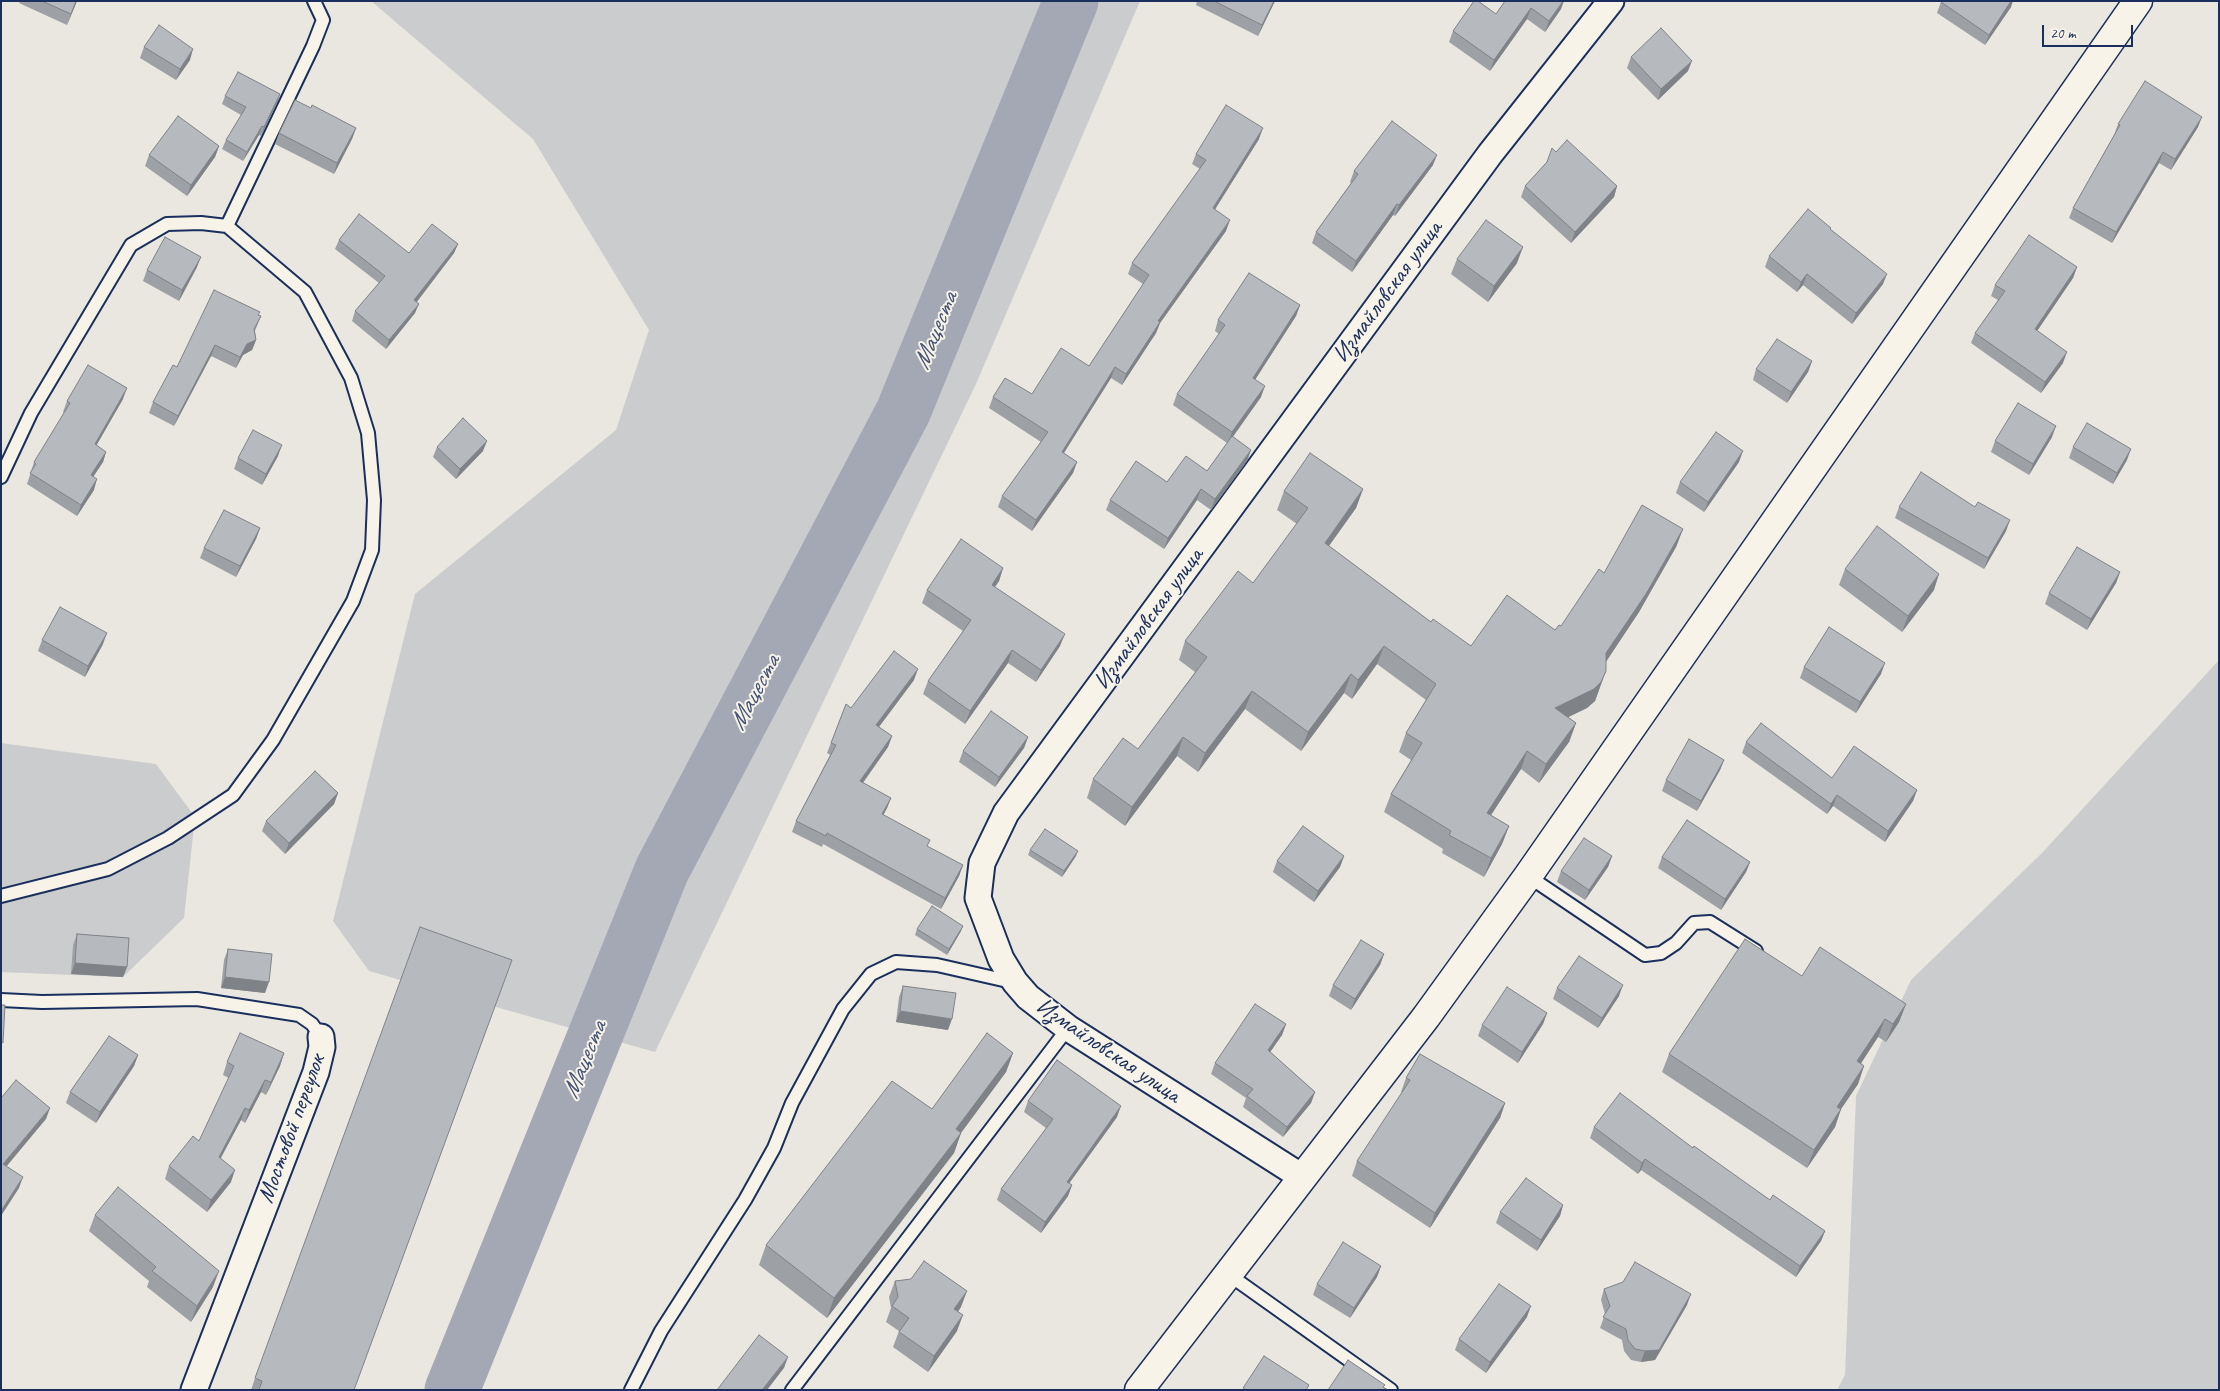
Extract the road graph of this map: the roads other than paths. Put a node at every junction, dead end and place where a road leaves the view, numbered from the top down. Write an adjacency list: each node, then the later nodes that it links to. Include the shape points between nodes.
1 (314, 1): 4 (lane, via 323,20 313,46)
2 (1611, 1): 9 (street, Измайловская улица, via 1484,162 1006,813 982,863 978,898 1001,960)
3 (2138, 1): 6 (street)
4 (227, 226): 5 (lane, via 167,224 131,245 31,413); 7 (lane, via 304,292 351,378 368,433 374,500 372,550 353,601 273,740 232,795 168,838 108,869)
5 (1, 477)
6 (1528, 876): 8 (lane, via 1645,955 1662,953 1694,923 1710,922); 13 (street, via 1426,1017)
7 (1, 896)
8 (1768, 959)
9 (1015, 982): 11 (street, Измайловская улица, via 1028,997); 16 (lane, via 946,967 896,962 871,974 843,1009 792,1103 765,1165 661,1331)
10 (1, 1000): 12 (lane, Мостовой переулок, via 197,999 300,1015 312,1024)
11 (1068, 1028): 13 (street, Измайловская улица); 17 (lane)
12 (321, 1038): 15 (street, Мостовой переулок, via 316,1072)
13 (1302, 1177): 14 (street)
14 (1228, 1274): 18 (street); 19 (lane)
15 (194, 1390)
16 (631, 1390)
17 (792, 1390)
18 (1139, 1390)
19 (1391, 1390)

